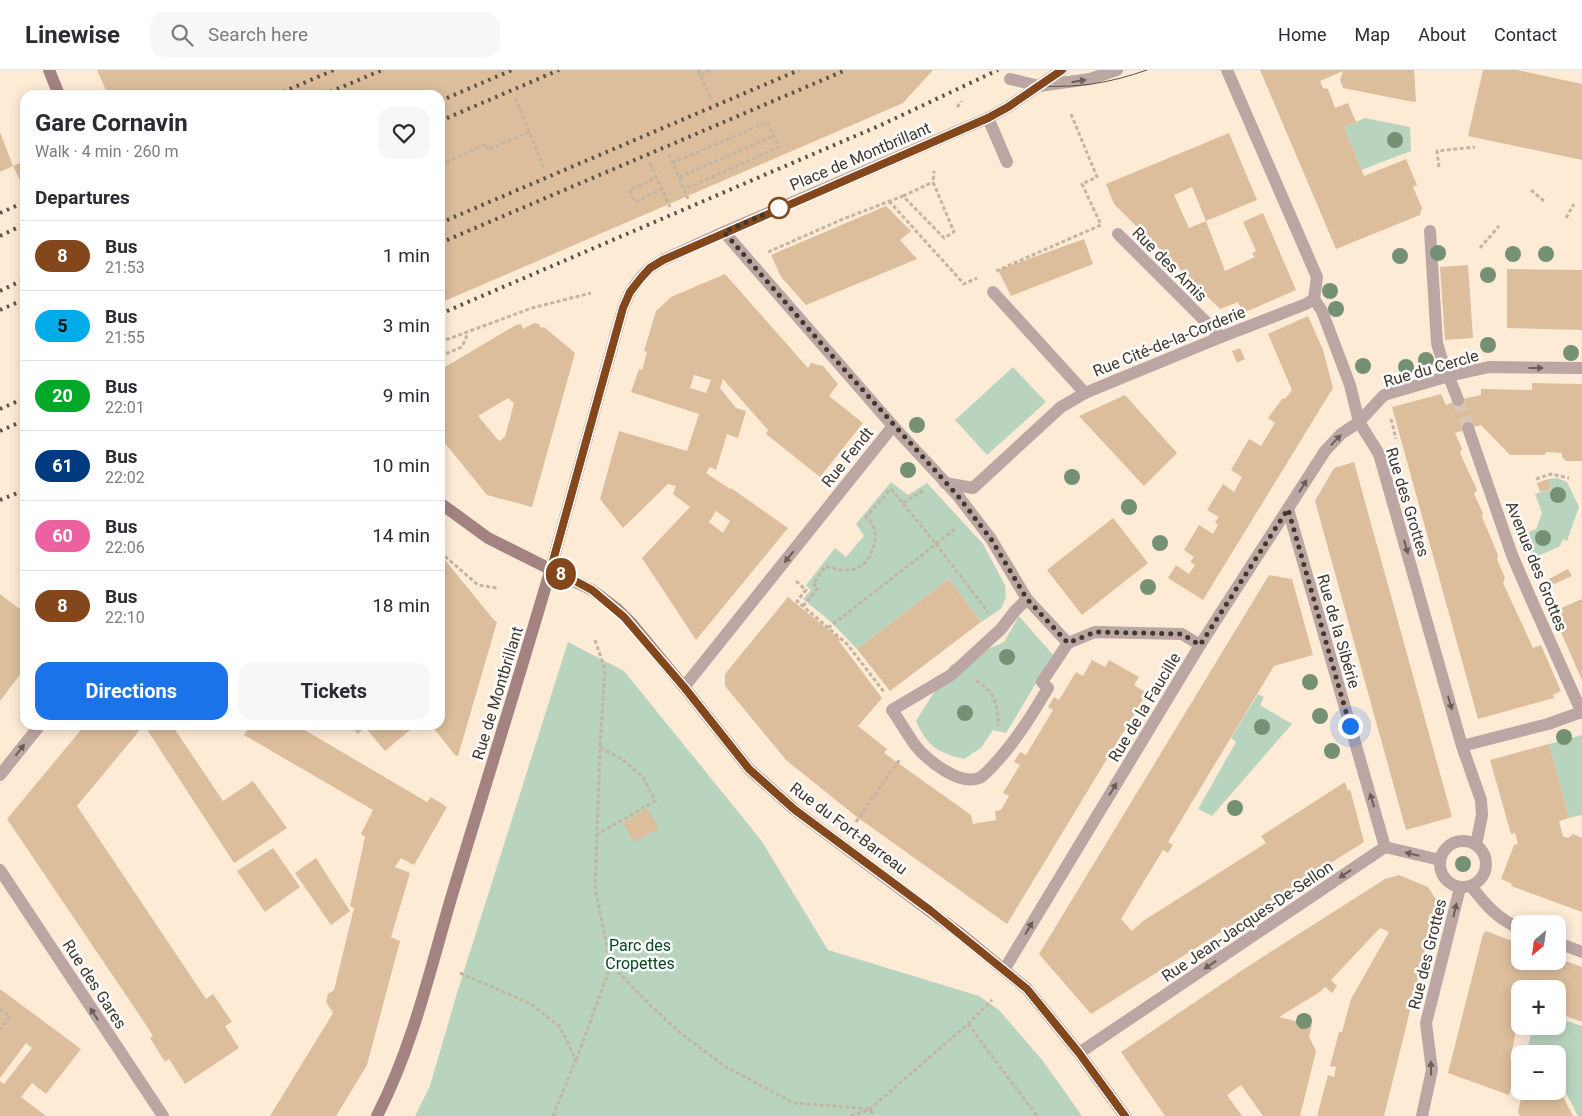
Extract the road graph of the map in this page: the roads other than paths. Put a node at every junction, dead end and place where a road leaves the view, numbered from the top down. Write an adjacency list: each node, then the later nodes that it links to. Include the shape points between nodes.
1 (49, 70): 7 (main road)
2 (1062, 70): 6 (street, Place de Montbrillant)
3 (1117, 70): 6 (street, one-way to 3, via 1090,79)
4 (1227, 70): 15 (street, via 1317,278)
5 (1010, 79): 6 (street)
6 (1039, 86): 8 (street, Place de Montbrillant)
7 (57, 90)
8 (988, 118): 9 (street); 11 (street, Place de Montbrillant)
9 (1008, 162)
10 (1430, 231): 18 (street, via 1437,343)
11 (724, 232): 13 (street, Place de Montbrillant, via 663,260); 22 (street, Rue Fendt)
12 (1118, 234): 16 (street, Rue des Amis)
13 (641, 278): 27 (street, Rue de Montbrillant, via 623,308)
14 (992, 292): 19 (street, Rue Cité-de-la-Corderie)
15 (1314, 299): 16 (street, Rue Cité-de-la-Corderie); 21 (street, Rue des Grottes, via 1322,311 1350,385)
16 (1221, 337): 19 (street, Rue Cité-de-la-Corderie)
17 (1582, 368): 18 (street, Rue du Cercle, one-way to 17, via 1490,368)
18 (1449, 376): 20 (street); 21 (street, Rue du Cercle, via 1384,395)
19 (1085, 394): 24 (street, via 1061,406 973,488)
20 (1458, 400)
21 (1359, 422): 26 (street, Rue de la Faucille, one-way to 21, via 1325,451); 34 (street, Rue des Grottes, one-way to 34, via 1379,454)
22 (894, 426): 24 (street); 31 (street, Rue Fendt, one-way to 31)
23 (1468, 428): 32 (street, Avenue des Grottes, via 1512,554)
24 (945, 483): 28 (street, via 991,539)
25 (445, 507): 27 (main road, Rue du Fort-Barreau, via 488,538)
26 (1288, 509): 30 (street, Rue de la Faucille); 37 (street, Rue de la Sibérie, one-way to 26)
27 (551, 568): 31 (main road, Rue du Fort-Barreau, via 592,590 617,610); 47 (main road, Rue de Montbrillant, via 410,1040 398,1074)
28 (1027, 599): 29 (street); 29 (street, via 1001,629 951,675 892,710 915,745 952,775 979,778 1016,739 1048,688 1042,682)
29 (1068, 643): 30 (street, via 1095,632 1105,632 1182,634)
30 (1200, 645): 44 (street, Rue de la Faucille, one-way to 30)
31 (684, 687): 44 (main road, Rue du Fort-Barreau, via 749,769 795,810 905,891)
32 (1582, 712): 34 (street)
33 (36, 730): 35 (street, one-way to 33)
34 (1462, 746): 36 (street, Rue des Grottes, via 1481,800 1482,815)
35 (0, 775)
36 (1476, 845): 38 (street, via 1467,842 1449,845); 40 (street, via 1484,855 1486,867 1481,879)
37 (1385, 847): 38 (street, one-way to 37); 45 (street, Rue Jean-Jacques-De-Sellon, one-way to 45)
38 (1440, 860): 40 (street, via 1444,879 1451,885)
39 (0, 870): 46 (street, Rue des Gares, one-way to 39)
40 (1466, 887): 41 (street, via 1499,917); 49 (street, Rue des Grottes, one-way to 40, via 1432,1070 1426,1023)
41 (1511, 923)
42 (1566, 946): 43 (street)
43 (1582, 952)
44 (1004, 970): 45 (main road, Rue du Fort-Barreau, via 1027,989)
45 (1079, 1053): 48 (main road, Rue du Fort-Barreau)
46 (163, 1116)
47 (377, 1116)
48 (1125, 1116)
49 (1422, 1116)

